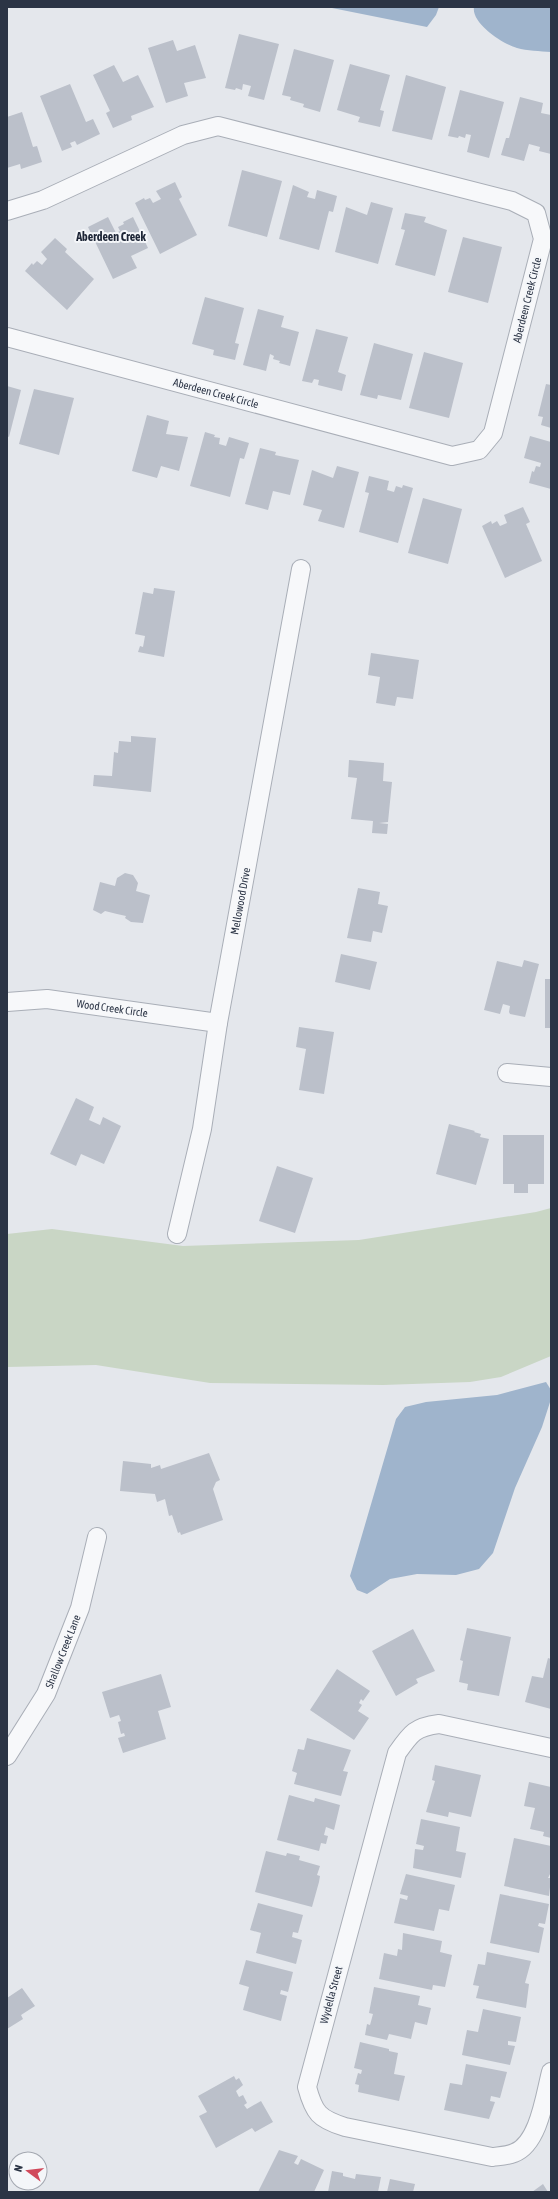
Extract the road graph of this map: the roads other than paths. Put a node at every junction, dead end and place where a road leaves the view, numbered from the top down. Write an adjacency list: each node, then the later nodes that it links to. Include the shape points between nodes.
1 (7, 211): 2 (street, Aberdeen Creek Circle, via 43,200 183,135 218,126 512,201 536,213 543,239 493,433 479,450 452,456)
2 (7, 337)
3 (301, 568): 5 (street, Mellowood Drive)
4 (7, 1002): 5 (street, Wood Creek Circle, via 47,999)
5 (218, 1023): 8 (street, Mellowood Drive, via 202,1129)
6 (507, 1073): 7 (street)
7 (551, 1077)
8 (177, 1234)
9 (97, 1537): 11 (street, Shallow Creek Lane, via 80,1608 46,1694)
10 (551, 1748): 12 (street, Wydella Street, via 439,1724 423,1726 411,1733 397,1753 307,2087 312,2104 325,2120 345,2128 492,2157 515,2153 530,2140)
11 (7, 1756)
12 (551, 2072)

